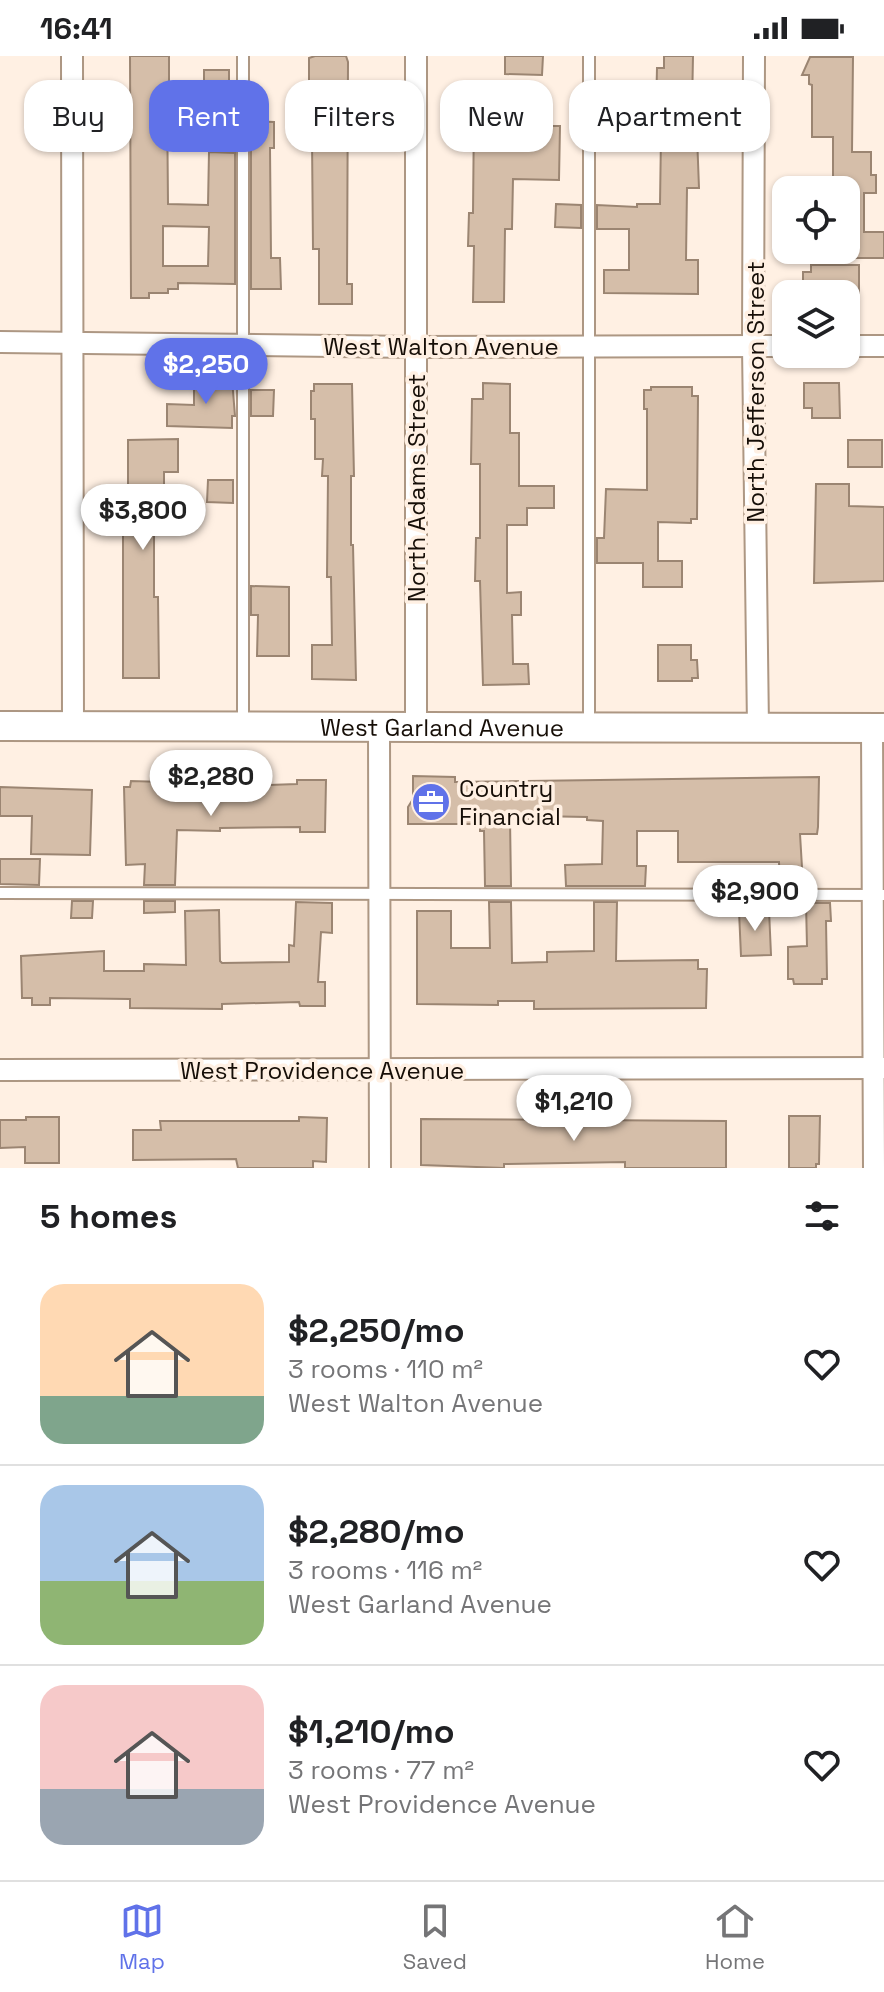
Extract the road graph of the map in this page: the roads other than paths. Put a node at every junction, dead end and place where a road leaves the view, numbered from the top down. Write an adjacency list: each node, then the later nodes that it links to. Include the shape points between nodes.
1 (72, 56): 7 (street)
2 (243, 56): 8 (lane)
3 (416, 56): 13 (street, North Adams Street)
4 (589, 56): 14 (lane)
5 (754, 56): 9 (street, North Jefferson Street)
6 (0, 342): 7 (street, West Walton Avenue)
7 (72, 342): 8 (street, West Walton Avenue); 16 (street)
8 (243, 344): 13 (street, West Walton Avenue); 17 (lane)
9 (753, 346): 10 (street, West Walton Avenue); 14 (street, West Walton Avenue); 20 (street, North Jefferson Street)
10 (772, 346)
11 (860, 346): 12 (street)
12 (884, 346)
13 (416, 347): 14 (street, West Walton Avenue); 19 (street, North Adams Street)
14 (589, 347): 21 (lane)
15 (0, 726): 16 (street, West Garland Avenue)
16 (73, 726): 17 (street, West Garland Avenue)
17 (243, 727): 18 (street, West Garland Avenue)
18 (379, 727): 19 (street, West Garland Avenue); 24 (street)
19 (416, 727): 21 (street, West Garland Avenue)
20 (758, 727): 21 (street, West Garland Avenue); 22 (street, West Garland Avenue)
21 (589, 728)
22 (878, 728): 25 (street)
23 (0, 893): 24 (lane)
24 (380, 895): 25 (lane); 28 (street)
25 (878, 895): 26 (street)
26 (878, 1068): 28 (street, West Providence Avenue); 30 (street)
27 (0, 1070): 28 (street, West Providence Avenue)
28 (381, 1070): 29 (street)
29 (380, 1168)
30 (874, 1168)

